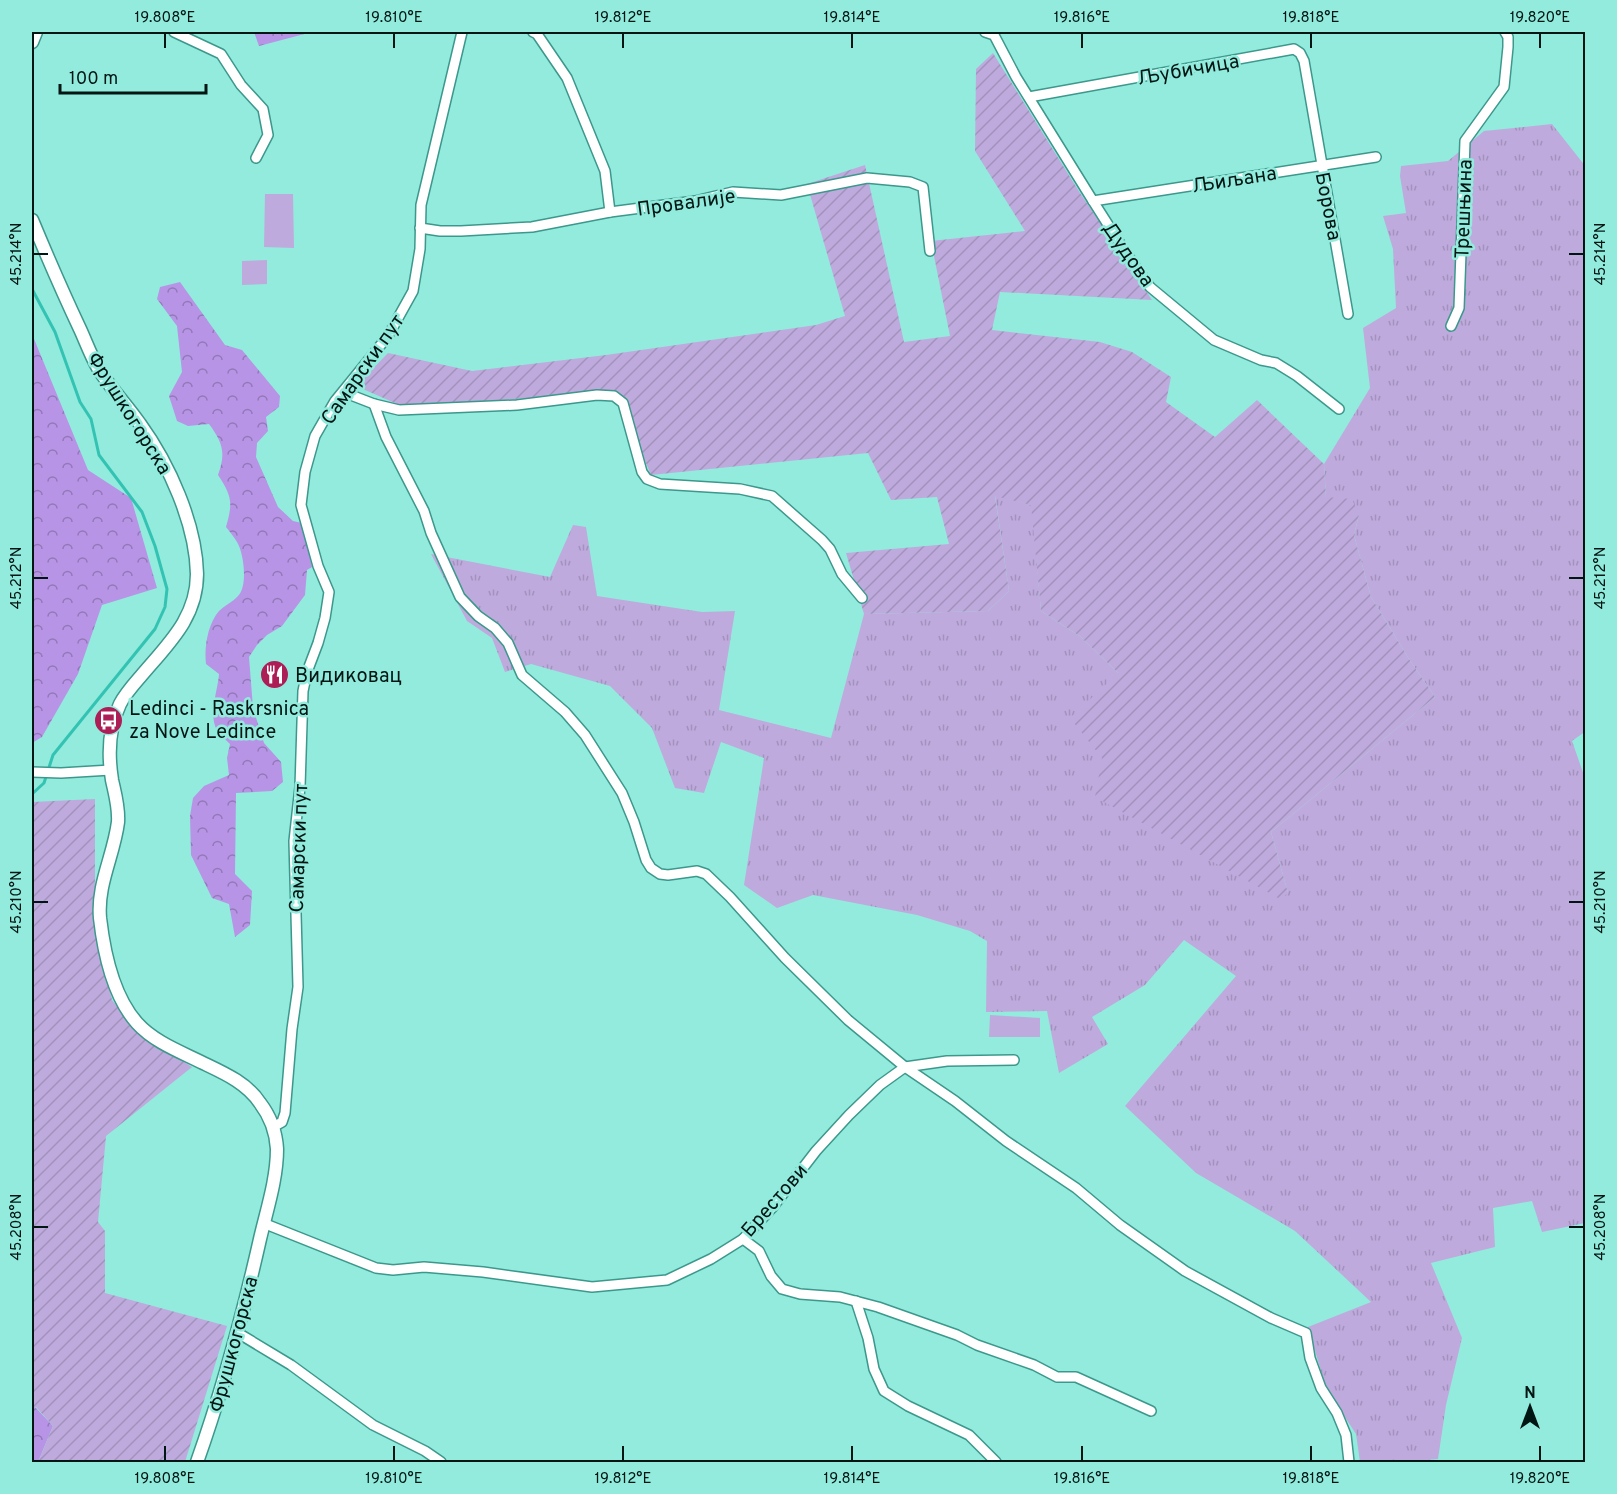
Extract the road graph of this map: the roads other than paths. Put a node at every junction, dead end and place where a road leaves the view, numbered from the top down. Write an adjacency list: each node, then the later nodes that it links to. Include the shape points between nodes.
1 (36, 32): 7 (street)
2 (174, 32): 11 (street, via 221,54 263,109 268,135)
3 (462, 32): 16 (street, Самарски пут, via 421,205)
4 (533, 32): 14 (street, via 567,78 606,171)
5 (985, 32): 8 (street, Дудова, via 994,35)
6 (1505, 32): 19 (street, Трешњина, via 1508,47 1504,87 1465,141 1459,308)
7 (32, 42)
8 (1029, 97): 9 (street, Љубичица, via 1294,49 1304,61); 13 (street, Дудова)
9 (1311, 99): 12 (street, Борова)
10 (1376, 157): 12 (street, Љиљана)
11 (256, 158)
12 (1321, 165): 13 (street, Љиљана); 18 (street, Борова)
13 (1093, 201): 22 (street, Дудова, via 1140,274 1174,308 1214,340 1276,363)
14 (610, 212): 16 (street, Провалије, via 532,226 461,231); 17 (street, Провалије, via 733,192 781,195 867,178 886,179 922,187)
15 (32, 220): 24 (street, Фрушкогорска, via 98,367 146,432 168,470 196,555 193,606 174,637 121,703 110,741)
16 (420, 228): 20 (street, Самарски пут, via 413,291 388,336)
17 (930, 251)
18 (1348, 314)
19 (1451, 326)
20 (343, 392): 21 (street); 28 (street, Самарски пут, via 315,436 301,505 329,592 303,691 294,841 298,987 285,1113 282,1122)
21 (374, 404): 23 (street, via 419,410 614,396 623,403 639,465 647,479 660,484 740,489 772,496 830,549 842,574); 27 (street, via 460,597 508,643 522,675 585,735 622,793 651,868 668,875 697,871 706,874 848,1020)
22 (1339, 409)
23 (862, 598)
24 (111, 770): 25 (street); 28 (street, Фрушкогорска, via 117,825 99,901 108,960 121,998 148,1033 240,1082 260,1102)
25 (32, 772)
26 (1014, 1060): 27 (street, Брестови, via 947,1061)
27 (905, 1067): 30 (street, Брестови, via 849,1115); 37 (street, via 1185,1271 1306,1333 1321,1388 1338,1413 1346,1435)
28 (273, 1127): 29 (street, Фрушкогорска, via 277,1146 275,1169)
29 (263, 1223): 30 (street, Брестови, via 376,1269 436,1268 592,1287 667,1280); 32 (street, Фрушкогорска)
30 (743, 1239): 31 (street, via 759,1251 782,1289)
31 (856, 1301): 33 (street, via 940,1329 1058,1377 1076,1377); 36 (street, via 874,1369 884,1390 969,1435)
32 (238, 1332): 34 (street, Фрушкогорска); 35 (street, via 373,1425)
33 (1151, 1411)
34 (197, 1462)
35 (441, 1462)
36 (996, 1462)
37 (1350, 1462)

